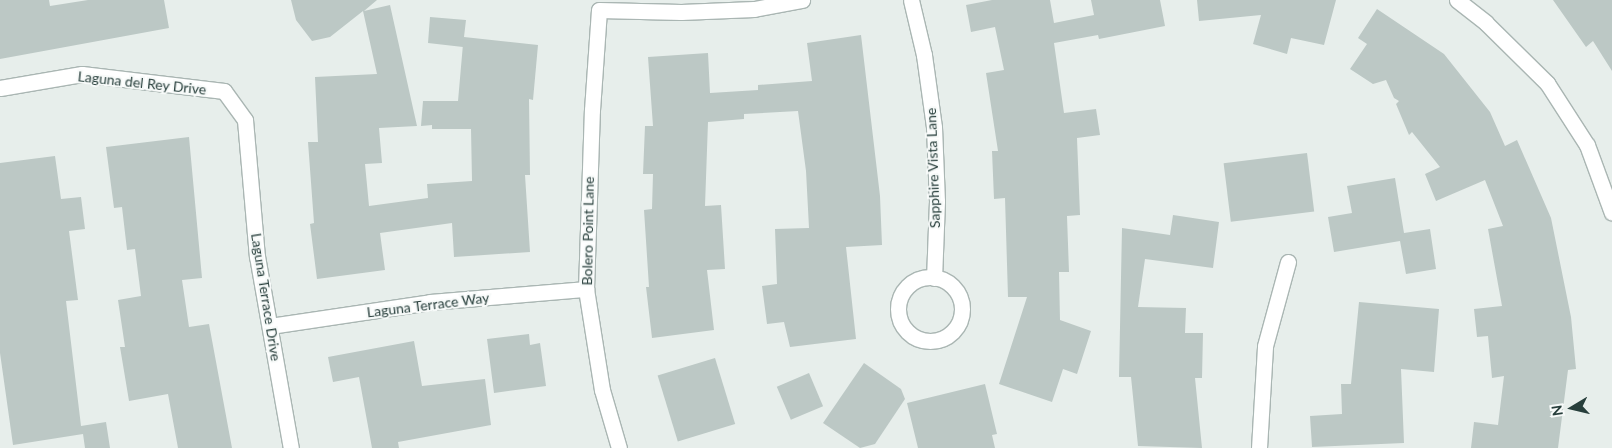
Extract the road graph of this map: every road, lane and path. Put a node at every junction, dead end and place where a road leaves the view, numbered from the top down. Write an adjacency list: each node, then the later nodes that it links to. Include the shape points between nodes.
1 (802, 0): 9 (street, Bolero Point Lane, via 754,9 718,11 599,10)
2 (912, 0): 8 (street, Sapphire Vista Lane, via 924,55 934,128 937,201)
3 (1457, 0): 6 (street, via 1486,23 1547,84 1587,145)
4 (0, 88): 5 (street, Laguna del Rey Drive, via 82,74)
5 (224, 91): 10 (street, Laguna Terrace Drive, via 245,120 257,256)
6 (1612, 213)
7 (1288, 262): 13 (street, via 1265,346)
8 (934, 278): 8 (street, via 943,280 959,295 961,316 950,334 931,341 911,335 904,327 898,308 901,297 914,282)
9 (586, 289): 10 (street, Laguna Terrace Way, via 430,302); 12 (street, Bolero Point Lane, via 602,390)
10 (270, 326): 11 (street, Laguna Terrace Drive)
11 (292, 448)
12 (619, 448)
13 (1259, 448)

